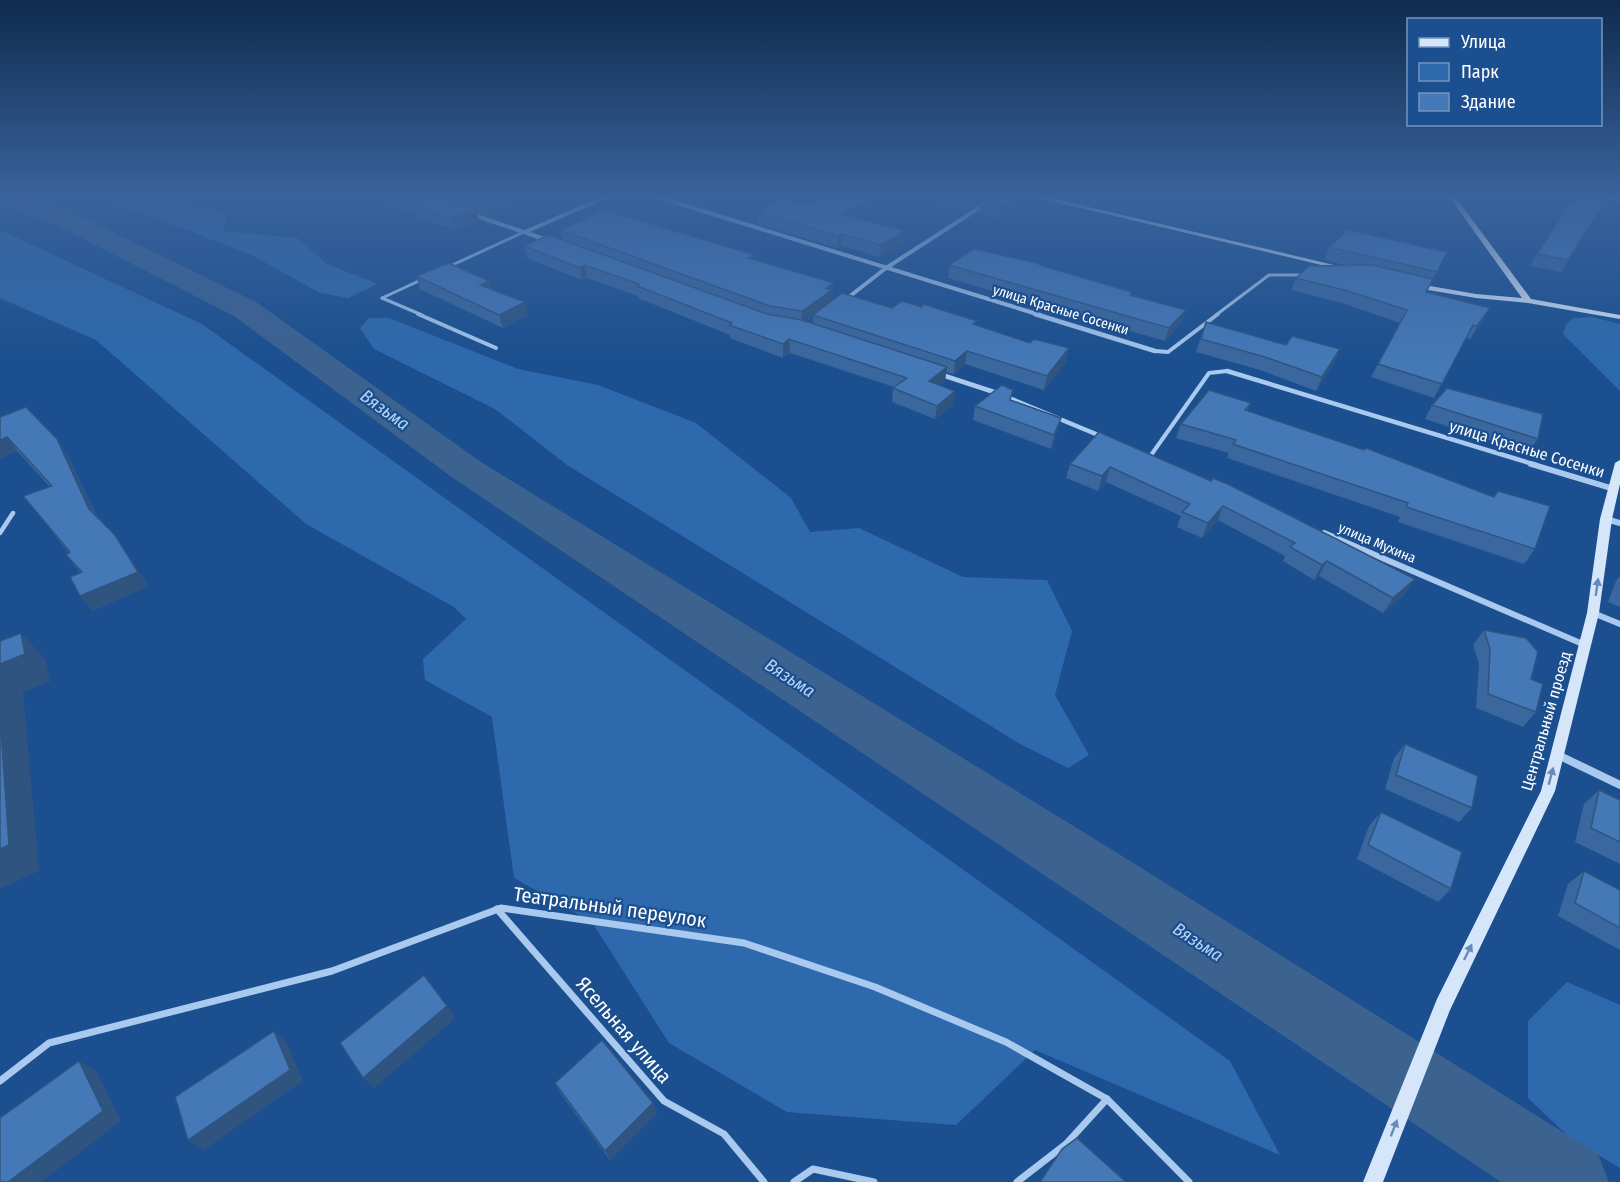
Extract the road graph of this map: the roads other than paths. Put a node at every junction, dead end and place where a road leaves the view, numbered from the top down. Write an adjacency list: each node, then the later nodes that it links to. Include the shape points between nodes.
1 (484, 250): 7 (lane)
2 (829, 250): 6 (street, улица Красные Сосенки)
3 (914, 250): 6 (street)
4 (1263, 250): 8 (street)
5 (1492, 250): 12 (street)
6 (886, 268): 13 (street); 16 (street, улица Красные Сосенки)
7 (443, 269)
8 (1355, 272)
9 (1312, 275): 16 (lane, via 1269,275 1168,352)
10 (423, 279): 15 (lane, via 382,298)
11 (1401, 282): 12 (street)
12 (1528, 301): 14 (street)
13 (841, 303)
14 (1620, 317)
15 (496, 348)
16 (1155, 351)
17 (932, 372): 19 (street, via 997,393)
18 (1227, 372): 21 (lane, via 1209,373); 24 (street, улица Красные Сосенки)
19 (1111, 441)
20 (1139, 454): 21 (street)
21 (1149, 458): 22 (street)
22 (1160, 463)
23 (1620, 463): 24 (street, Центральный проезд)
24 (1614, 489): 26 (street, Центральный проезд)
25 (13, 513): 28 (lane)
26 (1613, 521): 29 (street, Центральный проезд, one-way to 26)
27 (1313, 528): 31 (street, улица Мухина)
28 (0, 533)
29 (1593, 614): 30 (street); 31 (street, Центральный проезд)
30 (1620, 624)
31 (1586, 645): 32 (street, Центральный проезд)
32 (1557, 755): 33 (street); 42 (street, Центральный проезд, one-way to 32, via 1443,1005 1548,791)
33 (1620, 785)
34 (497, 909): 35 (lane, Театральный переулок, via 332,971 49,1043); 36 (lane, Театральный переулок, via 744,943 874,987 1006,1042); 37 (lane, Ясельная улица, via 664,1101 724,1134)
35 (0, 1081)
36 (1107, 1099): 40 (lane, via 1066,1144); 41 (lane)
37 (764, 1182)
38 (794, 1182): 39 (lane, via 813,1169)
39 (874, 1182)
40 (1017, 1182)
41 (1189, 1182)
42 (1373, 1182)

